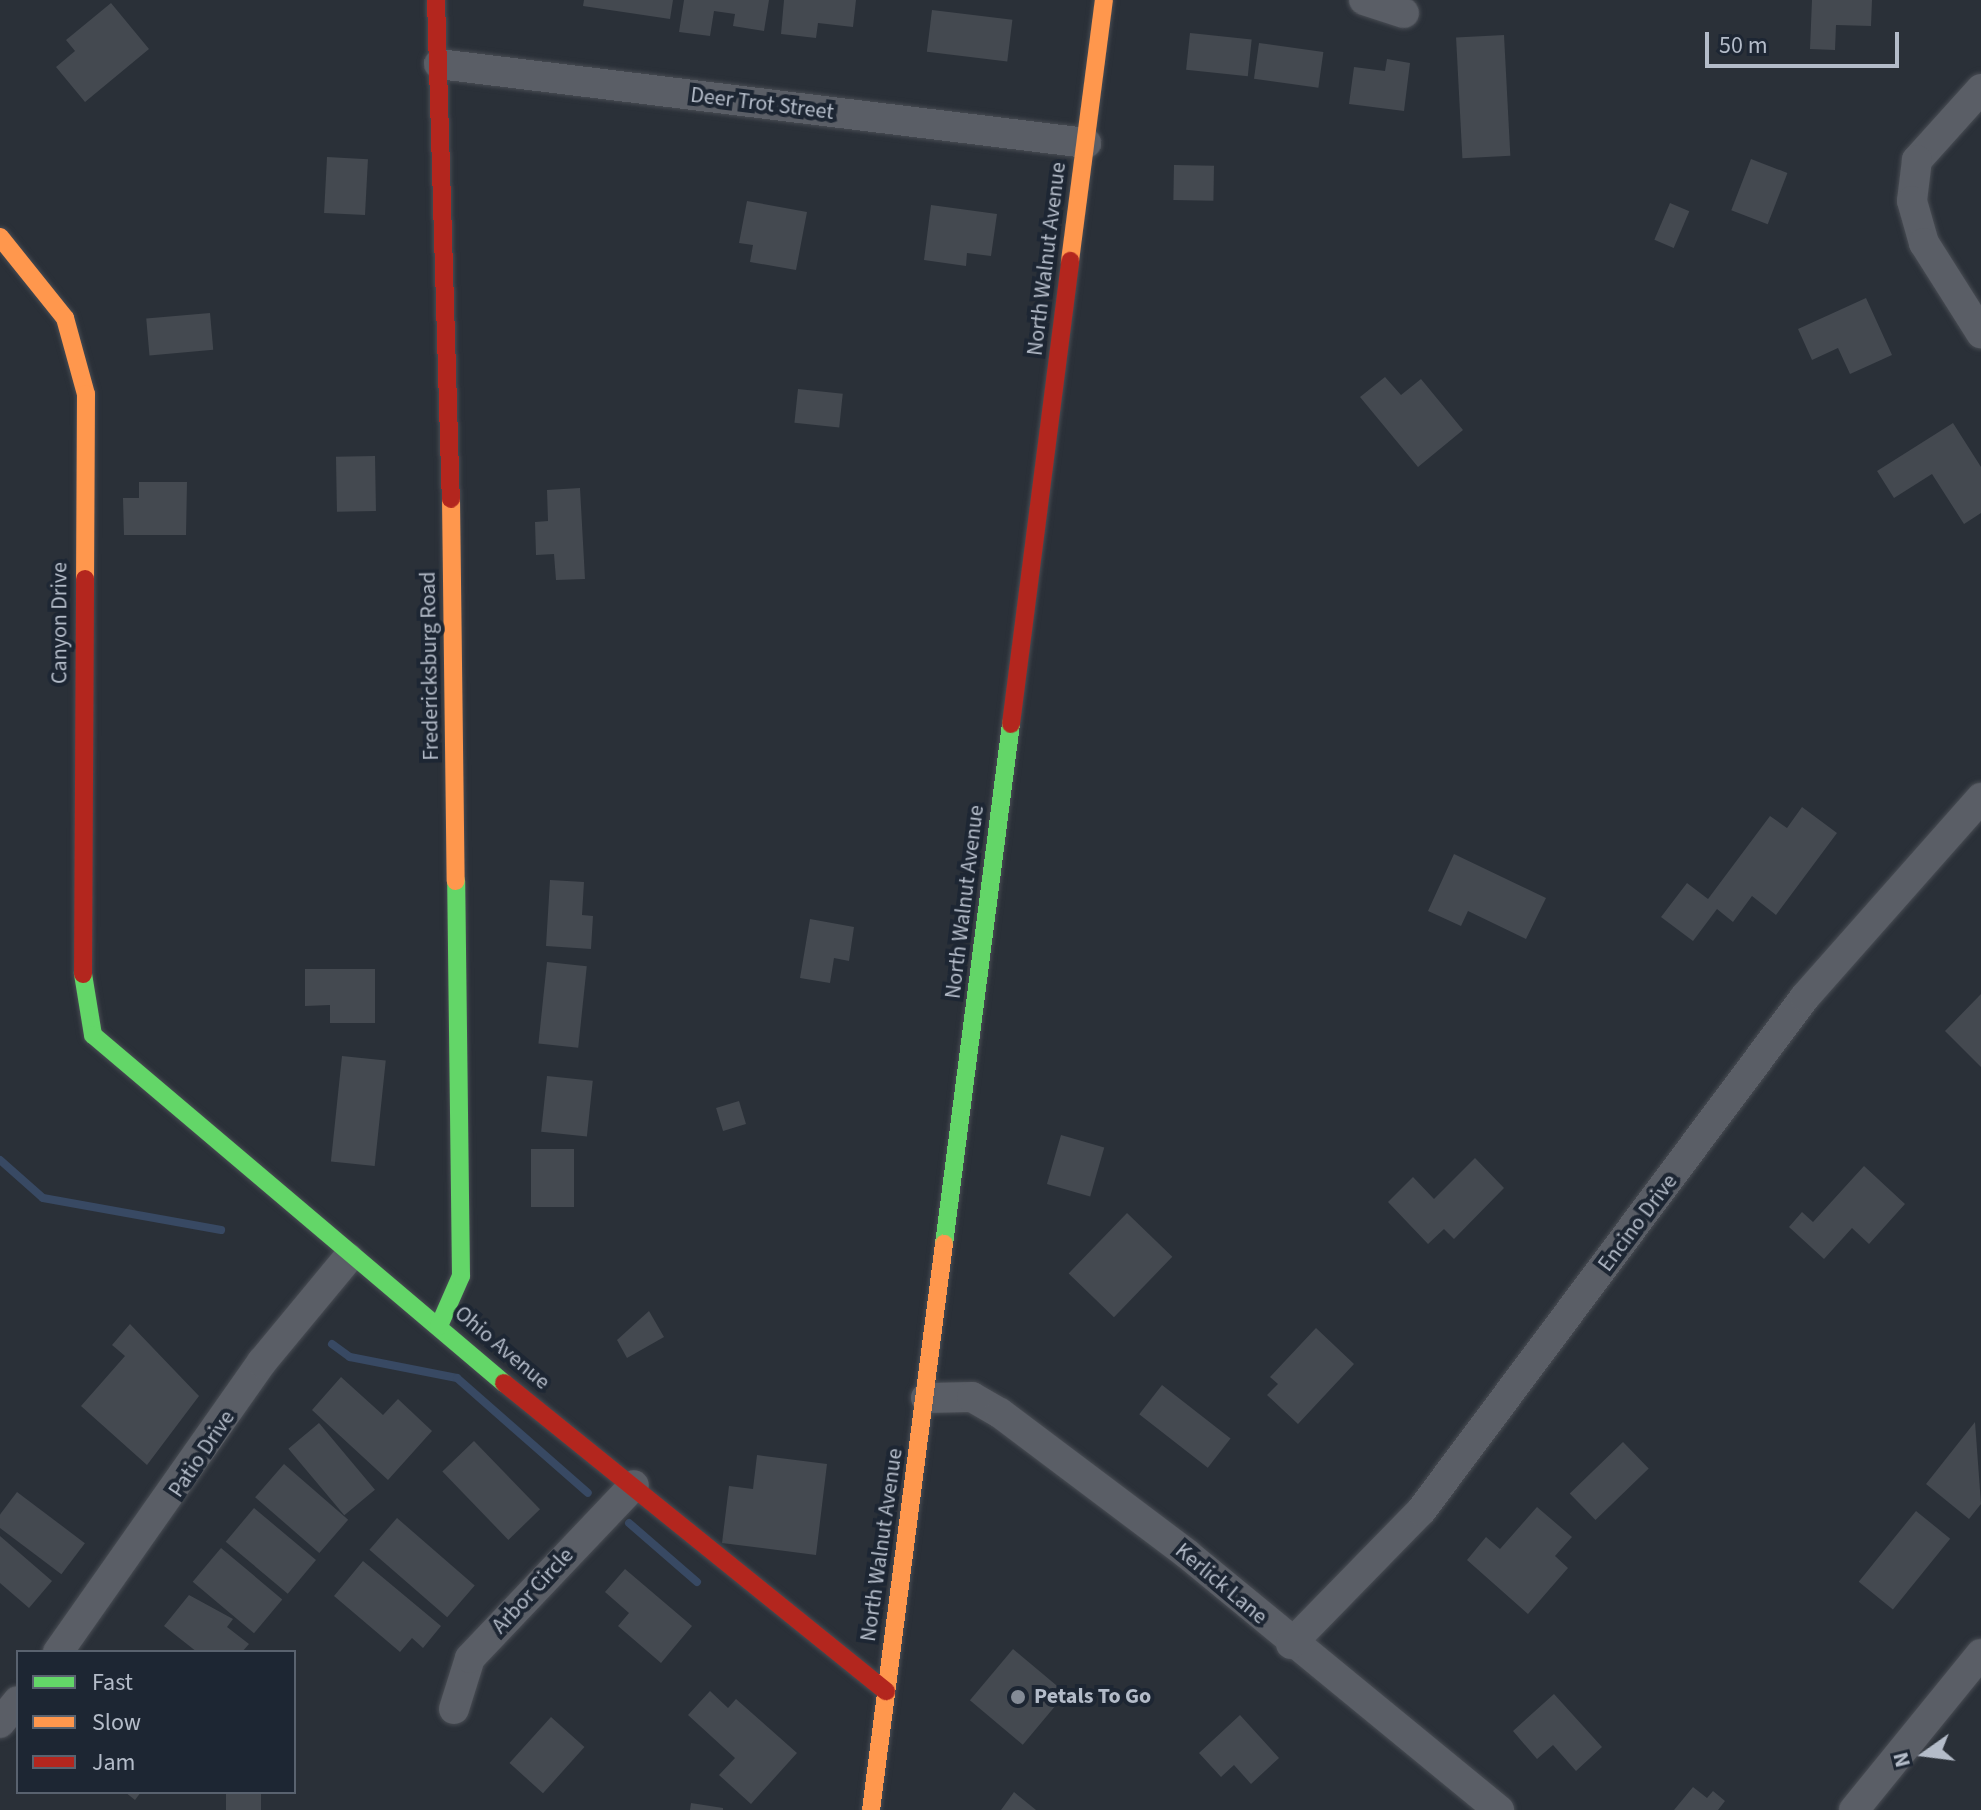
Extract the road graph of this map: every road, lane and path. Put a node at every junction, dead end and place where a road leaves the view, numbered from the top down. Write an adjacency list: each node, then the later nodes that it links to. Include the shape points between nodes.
1 (436, 0): 5 (street, Fredericksburg Road)
2 (1104, 0): 7 (street, North Walnut Avenue)
3 (1364, 0): 4 (street)
4 (1404, 13)
5 (439, 64): 7 (street, Deer Trot Street); 13 (street, Fredericksburg Road, via 461,1276)
6 (1981, 89): 9 (street, via 1917,160 1912,201 1924,243)
7 (1086, 143): 14 (street, North Walnut Avenue)
8 (0, 237): 11 (street, Canyon Drive, via 65,318 86,394 82,965)
9 (1981, 333)
10 (1981, 798): 16 (street, Encino Drive, via 1805,997 1421,1511)
11 (93, 1035): 12 (street, Ohio Avenue)
12 (348, 1258): 13 (street, Ohio Avenue); 17 (street, Patio Drive, via 262,1362)
13 (439, 1326): 15 (street, Ohio Avenue)
14 (926, 1398): 16 (street, Kerlick Lane, via 972,1397 1000,1413); 19 (street, North Walnut Avenue)
15 (634, 1485): 19 (street, Ohio Avenue); 21 (street, Arbor Circle, via 470,1658)
16 (1291, 1644): 24 (street, Kerlick Lane)
17 (59, 1650)
18 (1981, 1654): 25 (street)
19 (886, 1691): 23 (street, North Walnut Avenue)
20 (16, 1703): 22 (street)
21 (454, 1709)
22 (0, 1723)
23 (871, 1810)
24 (1499, 1810)
25 (1854, 1810)

